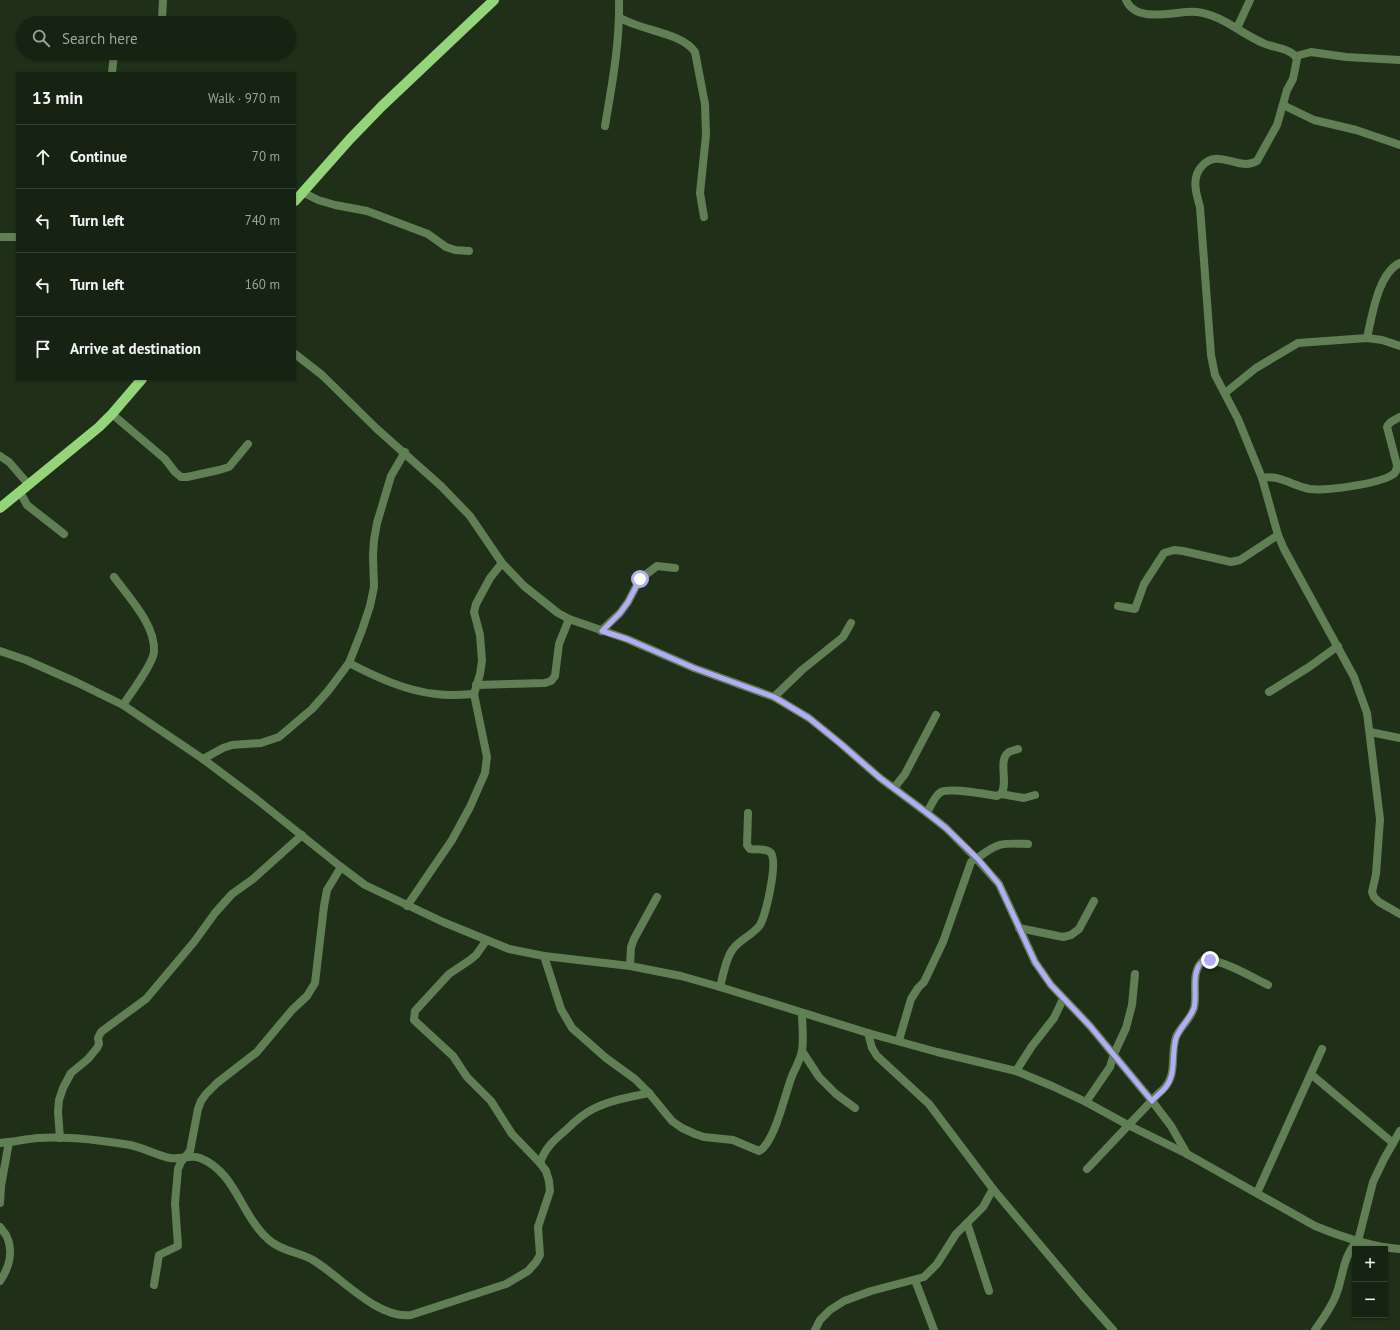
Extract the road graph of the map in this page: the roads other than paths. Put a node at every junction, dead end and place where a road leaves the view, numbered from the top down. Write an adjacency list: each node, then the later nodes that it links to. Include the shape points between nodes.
1 (163, 0): 6 (street)
2 (494, 0): 16 (main road, via 350,138)
3 (619, 0): 7 (street)
4 (1126, 0): 8 (street, via 1132,9 1143,14 1198,12 1217,17)
5 (1250, 0): 8 (street)
6 (162, 16)
7 (620, 17): 14 (street); 18 (street, via 684,42 695,52 705,104 706,135 700,193)
8 (1237, 28): 9 (street, via 1263,43)
9 (1296, 56): 11 (street, via 1311,52); 13 (street, via 1292,79)
10 (113, 60): 12 (street)
11 (1400, 60)
12 (112, 72)
13 (1283, 105): 15 (street, via 1314,120 1356,130); 27 (street, via 1277,126 1257,161 1244,165 1212,158 1198,170 1195,180 1200,207 1211,355 1215,374)
14 (605, 126)
15 (1400, 145)
16 (304, 193): 17 (main road); 21 (street, via 318,200 367,212 428,234 446,247)
17 (296, 200)
18 (704, 217)
19 (0, 237): 20 (street)
20 (16, 237)
21 (469, 251)
22 (1400, 263): 23 (street, via 1387,274 1381,286)
23 (1367, 338): 24 (street); 27 (street, via 1298,343 1256,368)
24 (1400, 346)
25 (296, 355): 31 (street, via 322,375)
26 (141, 380): 28 (main road)
27 (1225, 394): 33 (street)
28 (112, 414): 30 (street, via 181,476 187,477 229,467); 34 (main road)
29 (1400, 417): 33 (street, via 1387,427 1397,465 1393,475 1377,481 1326,489 1310,489 1271,477)
30 (248, 444)
31 (405, 452): 39 (street, via 470,516); 48 (street, via 391,476 377,523 373,555 374,587 370,606)
32 (0, 456): 34 (street, via 9,462)
33 (1262, 478): 38 (street)
34 (29, 485): 35 (main road)
35 (20, 492): 36 (main road); 37 (street, via 27,505)
36 (0, 508)
37 (64, 534)
38 (1278, 535): 42 (street, via 1240,560 1231,562 1183,551 1164,553 1144,584 1135,609); 46 (street)
39 (502, 563): 43 (street, via 524,586); 49 (street, via 490,578 474,612 480,635 482,662)
40 (675, 568): 45 (street, via 657,566 640,579 620,613)
41 (114, 577): 53 (street, via 145,620 152,635 154,653)
42 (1118, 606)
43 (569, 619): 45 (street); 49 (street, via 559,644 555,676 551,681)
44 (851, 622): 52 (street, via 843,637 802,670)
45 (602, 631): 52 (street)
46 (1338, 646): 50 (street); 55 (street, via 1367,712)
47 (0, 651): 53 (street, via 26,660)
48 (349, 663): 51 (street, via 378,677 419,691 437,694); 58 (street, via 312,709 279,737 261,743 232,745)
49 (476, 685): 51 (street)
50 (1269, 692)
51 (474, 694): 70 (street, via 487,757 485,773 452,840)
52 (774, 697): 59 (street, via 809,718)
53 (123, 705): 58 (street)
54 (936, 715): 59 (street, via 905,774)
55 (1370, 732): 56 (street); 71 (street, via 1380,819 1376,874 1372,892 1379,902)
56 (1400, 738)
57 (1018, 749): 60 (street, via 1005,756)
58 (203, 759): 64 (street)
59 (894, 788): 62 (street)
60 (1002, 794): 61 (street, via 1024,798); 62 (street, via 997,796 942,792)
61 (1035, 795)
62 (927, 813): 66 (street)
63 (748, 814): 78 (street, via 747,845 750,849 767,850 771,853 773,876 762,920 759,926 732,950)
64 (302, 835): 67 (street); 96 (street, via 253,879 232,894 146,999 101,1032 97,1048 72,1073 63,1088 58,1112)
65 (1028, 844): 66 (street, via 998,844)
66 (978, 859): 72 (street, via 999,884); 82 (street, via 974,859 969,866 944,942 924,982 911,999)
67 (341, 867): 70 (street, via 365,885); 102 (street, via 327,890 312,990 257,1052 206,1094 198,1110 190,1151)
68 (657, 897): 75 (street, via 634,939)
69 (1094, 901): 72 (street, via 1079,929 1071,935 1063,937)
70 (407, 906): 73 (street)
71 (1400, 914)
72 (1019, 928): 79 (street, via 1035,962)
73 (486, 941): 74 (street); 101 (street, via 476,955 449,974 415,1011 414,1020 453,1056)
74 (544, 956): 75 (street); 88 (street, via 561,1009 572,1028)
75 (630, 966): 78 (street)
76 (1135, 974): 85 (street, via 1132,1005 1126,1028)
77 (1268, 985): 91 (street, via 1210,960 1200,962 1195,976 1194,1008 1177,1036 1171,1078)
78 (720, 987): 80 (street)
79 (1063, 999): 85 (street); 86 (street, via 1054,1018)
80 (802, 1013): 81 (street); 83 (street)
81 (868, 1033): 82 (street); 105 (street, via 877,1056 929,1104)
82 (900, 1040): 86 (street, via 937,1052)
83 (802, 1050): 89 (street, via 774,1129 764,1149 759,1151 733,1140 704,1137 682,1128 672,1121); 93 (street, via 820,1077 836,1094)
84 (1322, 1050): 87 (street)
85 (1114, 1054): 91 (street); 92 (street, via 1110,1067)
86 (1016, 1071): 92 (street)
87 (1312, 1075): 98 (street); 106 (street)
88 (635, 1079): 89 (street); 90 (street)
89 (649, 1093): 90 (street)
90 (631, 1096): 99 (street, via 592,1109 553,1141)
91 (1152, 1101): 94 (street); 100 (street, via 1171,1126)
92 (1086, 1102): 94 (street)
93 (855, 1108)
94 (1128, 1125): 100 (street); 104 (street)
95 (1400, 1131): 98 (street)
96 (60, 1138): 97 (street); 102 (street, via 132,1145 172,1158)
97 (4, 1143): 107 (street)
98 (1393, 1143): 110 (street, via 1373,1182)
99 (544, 1153): 101 (street); 103 (street)
100 (1187, 1154): 106 (street)
101 (531, 1155): 103 (street)
102 (186, 1156): 103 (street, via 199,1157 225,1175 254,1224 270,1241 312,1260 382,1310 403,1316 506,1284 528,1271 540,1255 540,1220 550,1191 546,1171); 114 (street, via 178,1169 175,1203 178,1246 160,1255)
103 (540, 1163)
104 (1087, 1169)
105 (993, 1189): 108 (street, via 983,1207); 118 (street)
106 (1257, 1193): 110 (street, via 1315,1226)
107 (0, 1203)
108 (967, 1223): 112 (street, via 956,1234 933,1269); 115 (street)
109 (0, 1227): 113 (street, via 6,1235 10,1257 8,1268)
110 (1358, 1241): 111 (street); 119 (street, via 1349,1252 1337,1295)
111 (1400, 1249)
112 (916, 1280): 116 (street, via 870,1291 844,1301 830,1310); 117 (street)
113 (0, 1282)
114 (154, 1285)
115 (989, 1291)
116 (815, 1330)
117 (934, 1330)
118 (1113, 1330)
119 (1315, 1330)

